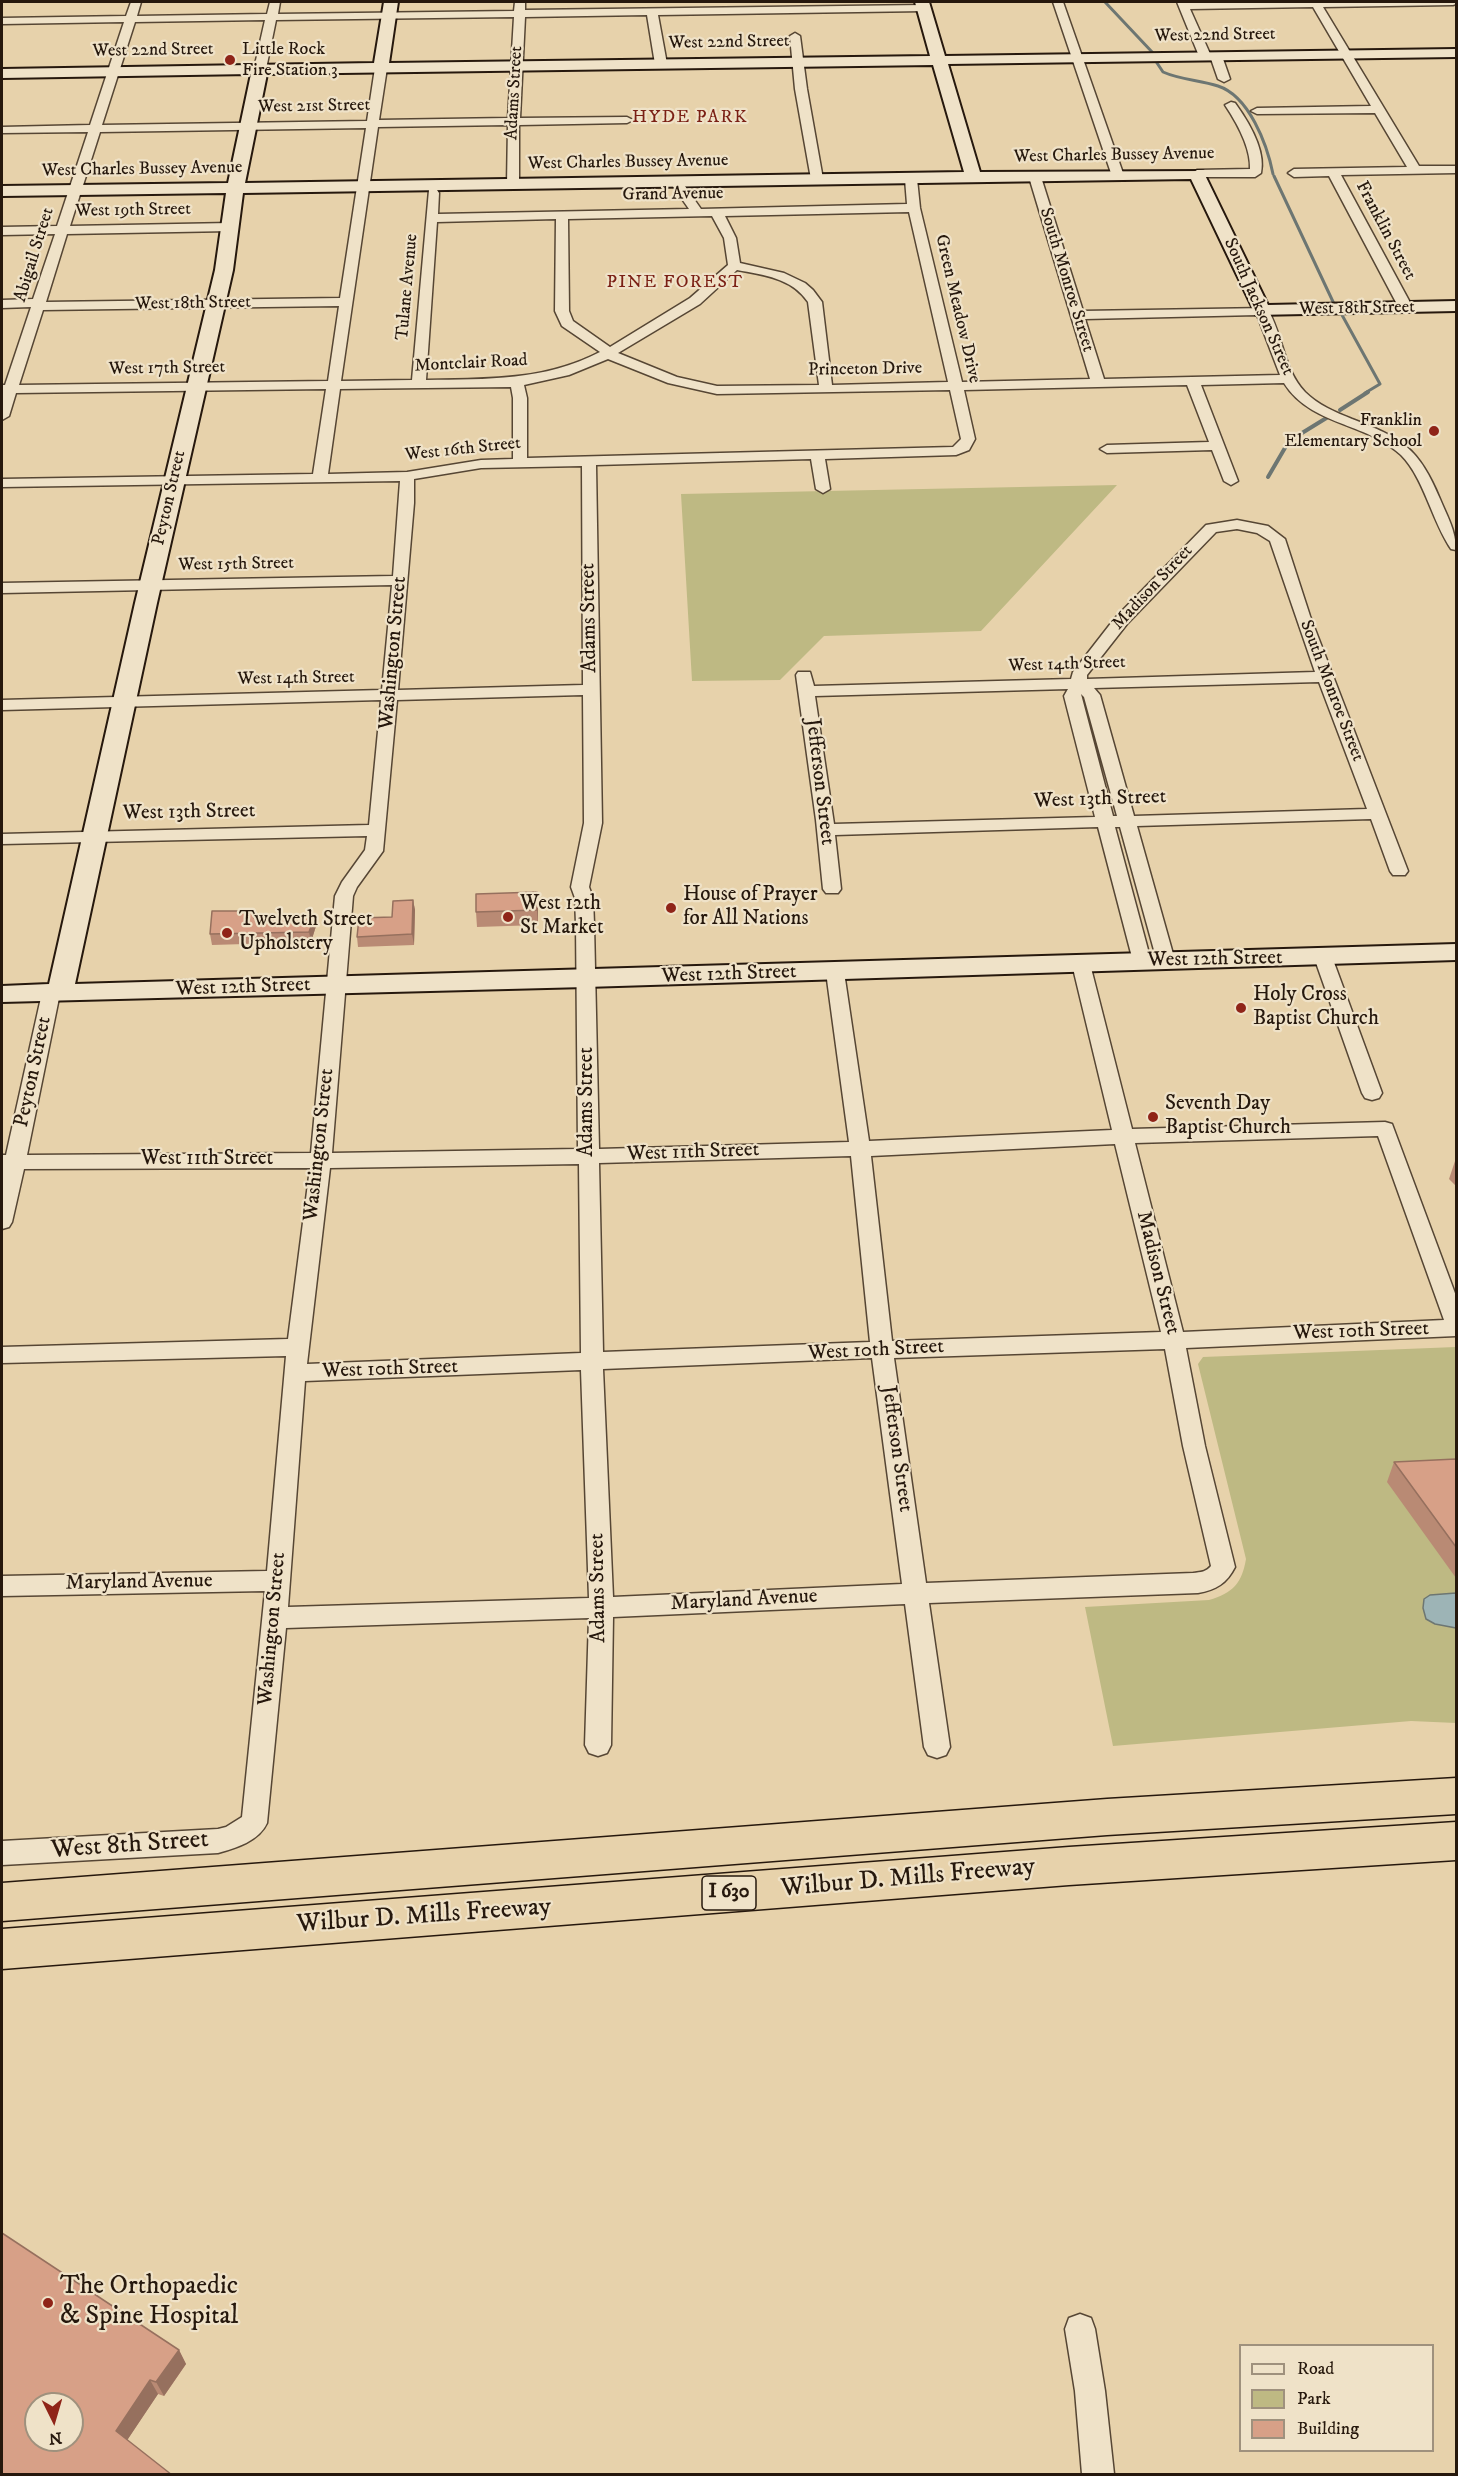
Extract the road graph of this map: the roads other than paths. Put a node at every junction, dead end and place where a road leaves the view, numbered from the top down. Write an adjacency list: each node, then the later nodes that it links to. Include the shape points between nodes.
1 (135, 2): 13 (street, Abigail Street)
2 (275, 2): 12 (street, Peyton Street)
3 (1058, 2): 19 (street)
4 (1183, 4): 5 (street); 18 (street)
5 (1316, 4): 6 (street); 17 (street)
6 (1454, 4)
7 (923, 5): 8 (street); 20 (street)
8 (791, 6): 11 (street)
9 (519, 8): 10 (street); 11 (street); 23 (street, Adams Street)
10 (390, 9): 12 (street); 24 (street)
11 (652, 12): 22 (street)
12 (272, 17): 13 (street); 25 (street, Peyton Street)
13 (129, 19): 14 (street); 26 (street, Abigail Street)
14 (2, 21)
15 (795, 36): 21 (street)
16 (1456, 53): 17 (street, West 22nd Street)
17 (1346, 54): 18 (street, West 22nd Street); 30 (street)
18 (1210, 56): 19 (street, West 22nd Street); 28 (street)
19 (1076, 58): 20 (street, West 22nd Street); 43 (street)
20 (940, 60): 21 (street, West 22nd Street); 45 (street)
21 (799, 62): 22 (street, West 22nd Street); 46 (street)
22 (661, 64): 23 (street, West 22nd Street)
23 (516, 66): 24 (street, West 22nd Street); 33 (street, Adams Street)
24 (381, 68): 25 (street, West 22nd Street); 34 (street)
25 (260, 69): 26 (street, West 22nd Street); 35 (street, Peyton Street)
26 (113, 71): 27 (street, West 22nd Street); 36 (street, Abigail Street)
27 (2, 73)
28 (1224, 79)
29 (1231, 105): 42 (street, West Charles Bussey Avenue, via 1256,159 1255,173)
30 (1379, 109): 31 (street); 38 (street)
31 (1257, 111)
32 (627, 120): 33 (street, West 21st Street)
33 (514, 122): 34 (street, West 21st Street); 49 (street, Adams Street)
34 (373, 124): 35 (street, West 21st Street); 50 (street)
35 (247, 126): 36 (street, West 21st Street); 51 (street, Peyton Street)
36 (95, 128): 37 (street, West 21st Street); 52 (street, Abigail Street)
37 (2, 130)
38 (1415, 170): 39 (street); 40 (street)
39 (1333, 172): 41 (street); 69 (street, Franklin Street)
40 (1455, 172)
41 (1294, 173)
42 (1197, 174): 43 (street, West Charles Bussey Avenue); 70 (street, South Jackson Street)
43 (1118, 176): 44 (street, West Charles Bussey Avenue)
44 (1035, 177): 45 (street, West Charles Bussey Avenue); 71 (street, South Monroe Street)
45 (974, 178): 47 (street, West Charles Bussey Avenue)
46 (817, 179): 47 (street, West Charles Bussey Avenue); 48 (street, West Charles Bussey Avenue)
47 (911, 179): 55 (street, Green Meadow Drive)
48 (676, 182): 49 (street, West Charles Bussey Avenue); 57 (street)
49 (513, 184): 50 (street, West Charles Bussey Avenue)
50 (364, 187): 51 (street, West Charles Bussey Avenue); 64 (street)
51 (236, 189): 52 (street, West Charles Bussey Avenue); 60 (street, Peyton Street)
52 (74, 190): 53 (street, West Charles Bussey Avenue); 61 (street, Abigail Street)
53 (2, 191)
54 (434, 193): 59 (street, Tulane Avenue)
55 (914, 208): 56 (street, Grand Avenue); 80 (street, Green Meadow Drive)
56 (716, 212): 57 (street, Grand Avenue); 63 (street, via 732,240)
57 (698, 213): 58 (street, Grand Avenue)
58 (562, 215): 59 (street, Grand Avenue); 72 (street, Princeton Drive, via 564,319)
59 (433, 218): 77 (street, Tulane Avenue)
60 (230, 227): 61 (street, West 19th Street); 66 (street, Peyton Street)
61 (63, 230): 62 (street, West 19th Street); 67 (street, Abigail Street)
62 (2, 231)
63 (734, 266): 72 (street, Montclair Road, via 704,296); 82 (street, via 787,278 810,294 815,302)
64 (346, 302): 66 (street, West 18th Street); 78 (street)
65 (2, 304): 67 (street, West 18th Street)
66 (215, 304): 67 (street, West 18th Street); 79 (street, Peyton Street)
67 (39, 305): 81 (street, Abigail Street)
68 (1456, 306): 69 (street, West 18th Street)
69 (1406, 308): 70 (street, West 18th Street)
70 (1263, 311): 71 (street, West 18th Street); 73 (street, South Jackson Street)
71 (1077, 315): 76 (street, South Monroe Street)
72 (610, 354): 74 (street, Montclair Road, via 569,371); 82 (street, Princeton Drive, via 702,388)
73 (1289, 379): 75 (street, Princeton Drive); 97 (street, South Jackson Street, via 1305,400 1386,437 1406,452 1420,470)
74 (517, 382): 77 (street, Montclair Road); 89 (street)
75 (1193, 382): 76 (street, Princeton Drive); 84 (street)
76 (1098, 383): 80 (street, Princeton Drive)
77 (419, 384): 78 (street, Montclair Road)
78 (334, 385): 79 (street, West 17th Street); 91 (street)
79 (196, 387): 81 (street, West 17th Street); 92 (street, Peyton Street)
80 (956, 387): 82 (street, Princeton Drive); 85 (street, Green Meadow Drive, via 968,439)
81 (6, 389): 83 (street, Abigail Street)
82 (826, 389)
83 (2, 416)
84 (1217, 446): 86 (street); 93 (street)
85 (964, 447): 87 (street, West 16th Street, via 948,452)
86 (1107, 448)
87 (817, 455): 88 (street, West 16th Street); 95 (street)
88 (589, 461): 89 (street, West 16th Street); 104 (street, Adams Street)
89 (520, 462): 90 (street, West 16th Street)
90 (407, 476): 91 (street, West 16th Street); 98 (street, Washington Street)
91 (320, 478): 92 (street, West 16th Street)
92 (174, 480): 94 (street, West 16th Street); 99 (street, Peyton Street)
93 (1231, 481)
94 (2, 483)
95 (823, 489)
96 (1250, 525): 101 (street, South Monroe Street, via 1268,530 1277,539); 103 (street, Madison Street, via 1210,528 1121,621 1079,675)
97 (1456, 546)
98 (400, 580): 99 (street, West 15th Street); 105 (street, Washington Street)
99 (150, 586): 100 (street, West 15th Street); 106 (street, Peyton Street)
100 (2, 588)
101 (1327, 677): 103 (street, West 14th Street); 108 (street, South Monroe Street)
102 (806, 683): 103 (street, West 14th Street); 112 (street, Jefferson Street)
103 (1079, 684): 109 (street, via 1092,695); 110 (street, Madison Street, via 1072,696)
104 (591, 690): 105 (street, West 14th Street); 122 (street, Adams Street, via 593,823 580,887 584,898)
105 (390, 697): 106 (street, West 14th Street); 111 (street, Washington Street)
106 (124, 702): 107 (street, West 14th Street); 113 (street, Peyton Street)
107 (2, 705)
108 (1376, 814): 109 (street, West 13th Street); 115 (street, South Monroe Street)
109 (1127, 821): 110 (street, West 13th Street); 119 (street)
110 (1105, 822): 112 (street, West 13th Street); 119 (street, Madison Street)
111 (377, 830): 113 (street, West 13th Street); 123 (street, Washington Street, via 374,851 344,896)
112 (825, 830): 116 (street, Jefferson Street)
113 (93, 837): 114 (street, West 13th Street); 124 (street, Peyton Street)
114 (2, 839)
115 (1399, 871)
116 (832, 889)
117 (1456, 952): 118 (street, West 12th Street)
118 (1323, 957): 119 (street, West 12th Street); 126 (street)
119 (1154, 961): 120 (street, West 12th Street)
120 (1081, 964): 121 (street, West 12th Street); 127 (street, Madison Street)
121 (835, 972): 122 (street, West 12th Street); 128 (street, Jefferson Street)
122 (586, 979): 123 (street, West 12th Street); 129 (street, Adams Street)
123 (336, 986): 124 (street, West 12th Street); 130 (street, Washington Street)
124 (56, 993): 125 (street, West 12th Street); 131 (street, Peyton Street)
125 (2, 994)
126 (1372, 1093)
127 (1125, 1137): 128 (street, West 11th Street); 133 (street, West 11th Street, via 1384,1129); 134 (street, Madison Street)
128 (860, 1149): 129 (street, West 11th Street); 136 (street, Jefferson Street)
129 (588, 1157): 130 (street, West 11th Street); 138 (street, Adams Street)
130 (321, 1160): 131 (street, West 11th Street); 135 (street, Washington Street)
131 (8, 1162): 132 (street, Peyton Street)
132 (2, 1222)
133 (1456, 1326): 134 (street, West 10th Street)
134 (1174, 1341): 136 (street, West 10th Street); 140 (street, Madison Street, via 1223,1567)
135 (298, 1347): 137 (street, West 10th Street); 139 (street, Washington Street)
136 (882, 1351): 138 (street, West 10th Street); 143 (street, Jefferson Street)
137 (2, 1355)
138 (592, 1363): 139 (street, West 10th Street); 144 (street, Adams Street)
139 (295, 1373): 141 (street, Washington Street)
140 (1212, 1579): 143 (street, Maryland Avenue, via 1193,1583)
141 (276, 1581): 142 (street, Maryland Avenue); 145 (street, Washington Street)
142 (2, 1586)
143 (916, 1593): 144 (street, Maryland Avenue); 147 (street, Jefferson Street)
144 (601, 1607): 145 (street, Maryland Avenue); 146 (street, Adams Street)
145 (275, 1618): 149 (street, Washington Street)
146 (598, 1745)
147 (937, 1747)
148 (1456, 1796): 152 (highway, Wilbur D. Mills Freeway / I 630, via 1107,1817)
149 (254, 1823): 151 (street, West 8th Street, via 233,1837 218,1841)
150 (1456, 1841): 153 (highway, Wilbur D. Mills Freeway / I 630, via 1069,1866)
151 (2, 1853)
152 (2, 1902)
153 (2, 1949)
154 (1080, 2329): 155 (street)
155 (1098, 2475)

